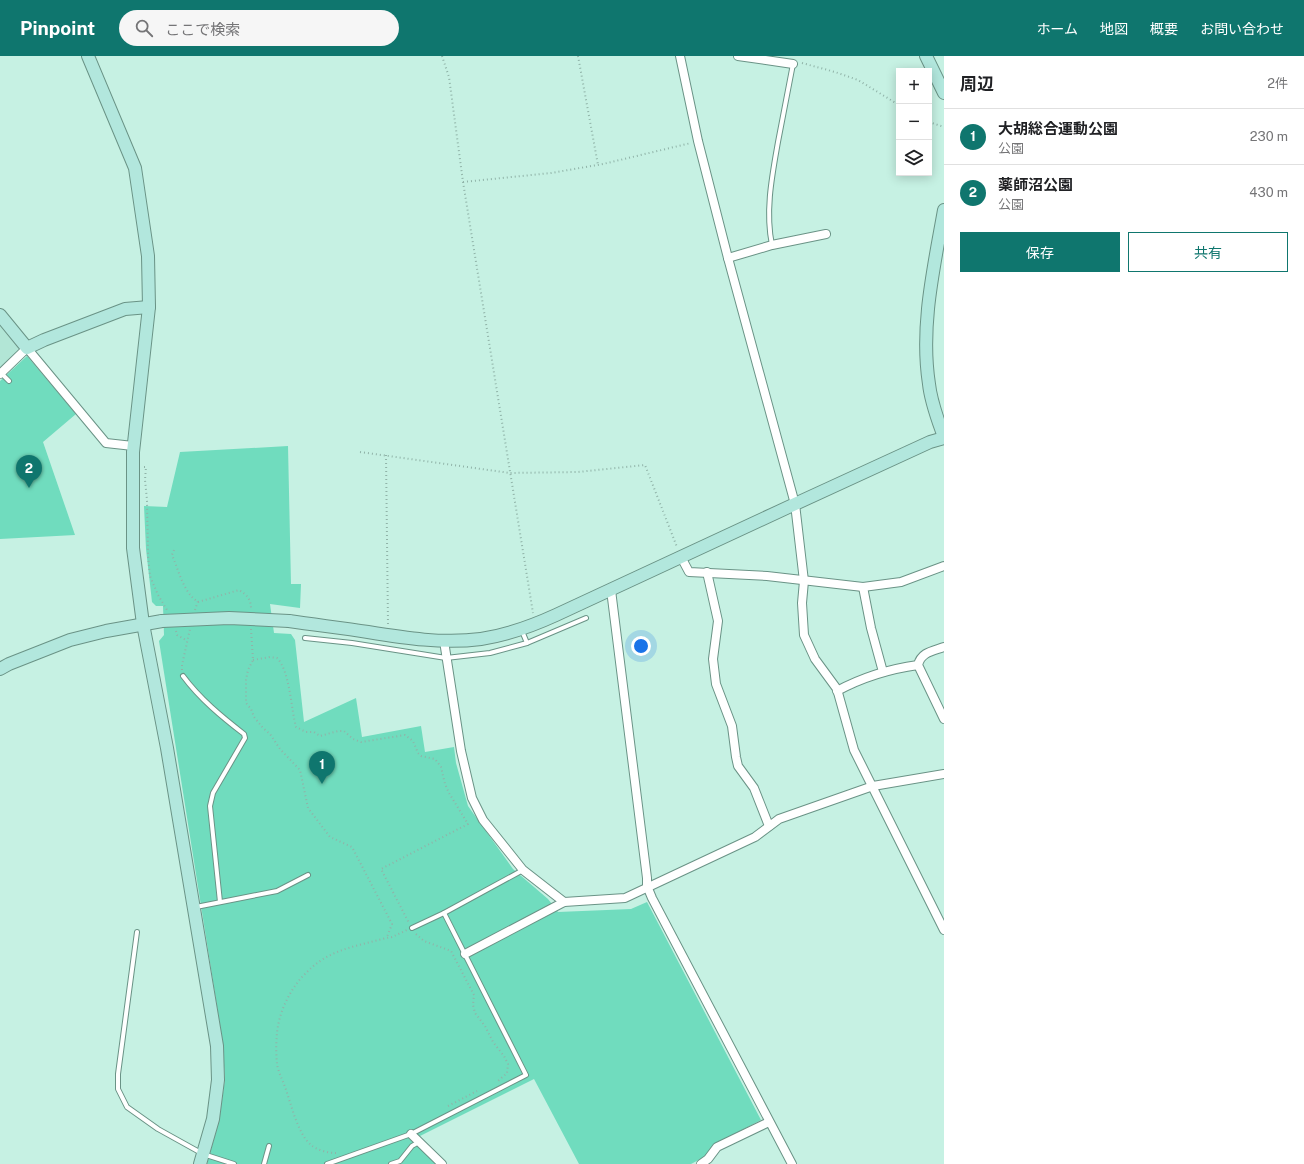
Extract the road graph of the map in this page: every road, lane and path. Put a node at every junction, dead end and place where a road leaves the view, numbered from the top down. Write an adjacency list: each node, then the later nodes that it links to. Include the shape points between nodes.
1 (88, 56): 19 (street, via 135,168 148,256)
2 (442, 56): 14 (path, via 450,77)
3 (578, 56): 13 (path)
4 (680, 56): 12 (street)
5 (738, 56): 7 (street)
6 (926, 56): 8 (street)
7 (792, 64): 9 (path, via 800,63 858,80); 17 (lane, via 771,179 769,212)
8 (944, 93)
9 (897, 104)
10 (932, 123): 11 (path)
11 (944, 127)
12 (698, 141): 13 (path); 18 (street)
13 (598, 165): 14 (path)
14 (463, 182): 29 (path)
15 (944, 210): 24 (street, via 926,322 928,384)
16 (826, 234): 17 (street)
17 (772, 245): 18 (street)
18 (728, 258): 30 (street)
19 (149, 307): 21 (street, via 125,309); 25 (street)
20 (0, 315): 21 (street)
21 (27, 348): 22 (street); 25 (street, via 106,443)
22 (1, 373): 23 (lane)
23 (9, 381)
24 (944, 438): 30 (street, via 930,442)
25 (133, 446): 45 (street, via 133,548)
26 (360, 452): 27 (path)
27 (386, 455): 29 (path); 52 (path)
28 (141, 466): 42 (path, via 146,467 150,576)
29 (510, 473): 32 (path, via 578,472 645,465); 46 (path)
30 (795, 504): 32 (street); 35 (street)
31 (174, 550): 38 (path, via 172,555 186,590)
32 (681, 557): 34 (street, via 688,572); 37 (street)
33 (944, 566): 36 (street, via 901,582)
34 (707, 572): 35 (street); 69 (street, via 718,621 713,659 716,684 732,726 738,766 754,788)
35 (804, 580): 36 (street); 65 (street, via 804,635 815,659)
36 (863, 587): 63 (street)
37 (611, 590): 41 (street); 72 (street)
38 (198, 601): 39 (path); 40 (path, via 239,590 247,594 251,601)
39 (194, 614)
40 (251, 615)
41 (556, 615): 46 (street); 48 (lane)
42 (164, 616): 45 (street); 51 (street, bridge, via 289,621)
43 (586, 618): 48 (lane)
44 (251, 622): 60 (path)
45 (143, 624): 62 (street, via 70,640); 75 (street)
46 (535, 624): 50 (street)
47 (190, 627): 54 (path)
48 (562, 628): 57 (lane)
49 (175, 629): 54 (path, via 177,635)
50 (522, 629): 55 (street, via 480,639); 57 (lane)
51 (353, 630): 52 (street); 56 (lane)
52 (388, 635): 55 (street)
53 (305, 638): 56 (lane)
54 (186, 640): 64 (path)
55 (444, 641): 59 (street)
56 (352, 643): 59 (lane)
57 (527, 643): 59 (lane, via 490,653)
58 (944, 647): 61 (street, via 924,654)
59 (446, 658): 70 (street, via 461,751 472,798 483,820)
60 (253, 660): 77 (path, via 270,657 282,662 296,727 320,736 344,732 361,742 405,735 413,741 418,753 435,759 442,767 444,784 468,824 381,869); 80 (path, via 246,680 246,703 254,717 300,770 308,808 330,837 352,847 392,924)
61 (918, 665): 63 (street); 66 (street)
62 (0, 669)
63 (883, 672): 65 (street, via 863,678)
64 (183, 676): 73 (lane, via 216,713 244,734 245,738 213,793 210,806)
65 (837, 691): 68 (street, via 854,750)
66 (944, 719)
67 (944, 774): 68 (street)
68 (873, 786): 69 (street, via 779,819); 78 (street)
69 (769, 826): 72 (street, via 755,837)
70 (523, 870): 74 (street); 76 (lane)
71 (308, 875): 73 (lane, via 277,891)
72 (647, 886): 74 (street, via 625,898); 85 (street)
73 (220, 902): 75 (lane)
74 (564, 902): 81 (street)
75 (194, 908): 90 (street, via 217,1046 218,1080 213,1119)
76 (444, 913): 77 (lane); 81 (lane)
77 (412, 928): 80 (path); 82 (path, via 424,942 451,952 462,971 474,995 475,1013 508,1064 507,1073)
78 (944, 930)
79 (137, 932): 90 (lane, via 118,1088 127,1107)
80 (386, 938): 89 (path, via 344,949 323,958 307,971 288,998 277,1032 277,1064 303,1134 311,1145 321,1150)
81 (465, 954): 86 (lane, via 526,1075)
82 (492, 1084)
83 (479, 1090): 84 (path)
84 (446, 1107)
85 (769, 1122): 96 (street, via 717,1147); 97 (street)
86 (411, 1134): 87 (street); 93 (lane)
87 (420, 1142): 94 (lane, via 412,1146 400,1161); 95 (street)
88 (269, 1146): 92 (lane)
89 (341, 1153)
90 (202, 1159): 91 (lane)
91 (234, 1164)
92 (264, 1164)
93 (327, 1164)
94 (392, 1164)
95 (442, 1164)
96 (701, 1164)
97 (792, 1164)

